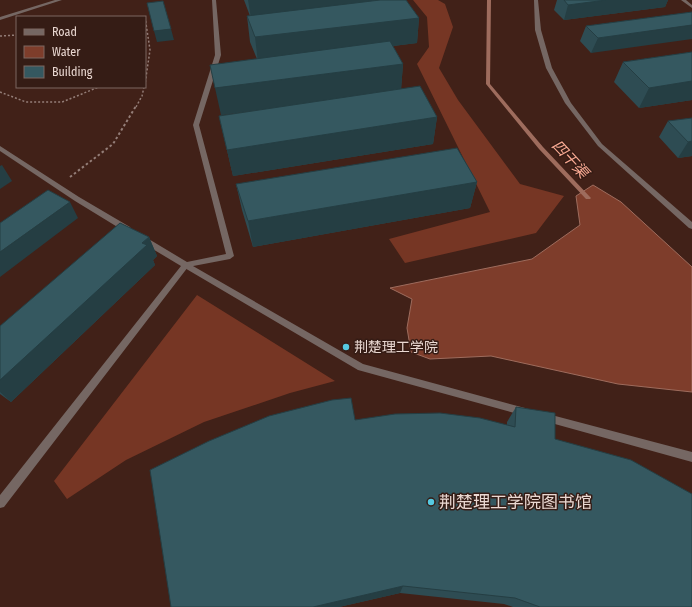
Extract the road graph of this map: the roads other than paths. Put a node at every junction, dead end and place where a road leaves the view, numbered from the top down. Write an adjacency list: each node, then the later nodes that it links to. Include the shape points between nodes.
1 (60, 0): 6 (street)
2 (214, 0): 11 (street, via 218,55 196,125 230,256)
3 (536, 0): 8 (street, via 538,30 549,68 568,103 600,145)
4 (684, 0): 5 (street)
5 (692, 6)
6 (0, 19)
7 (0, 148): 9 (street)
8 (692, 226)
9 (131, 232)
10 (138, 236): 11 (street)
11 (186, 265): 12 (street, via 361,367); 13 (street)
12 (692, 457)
13 (0, 503)

